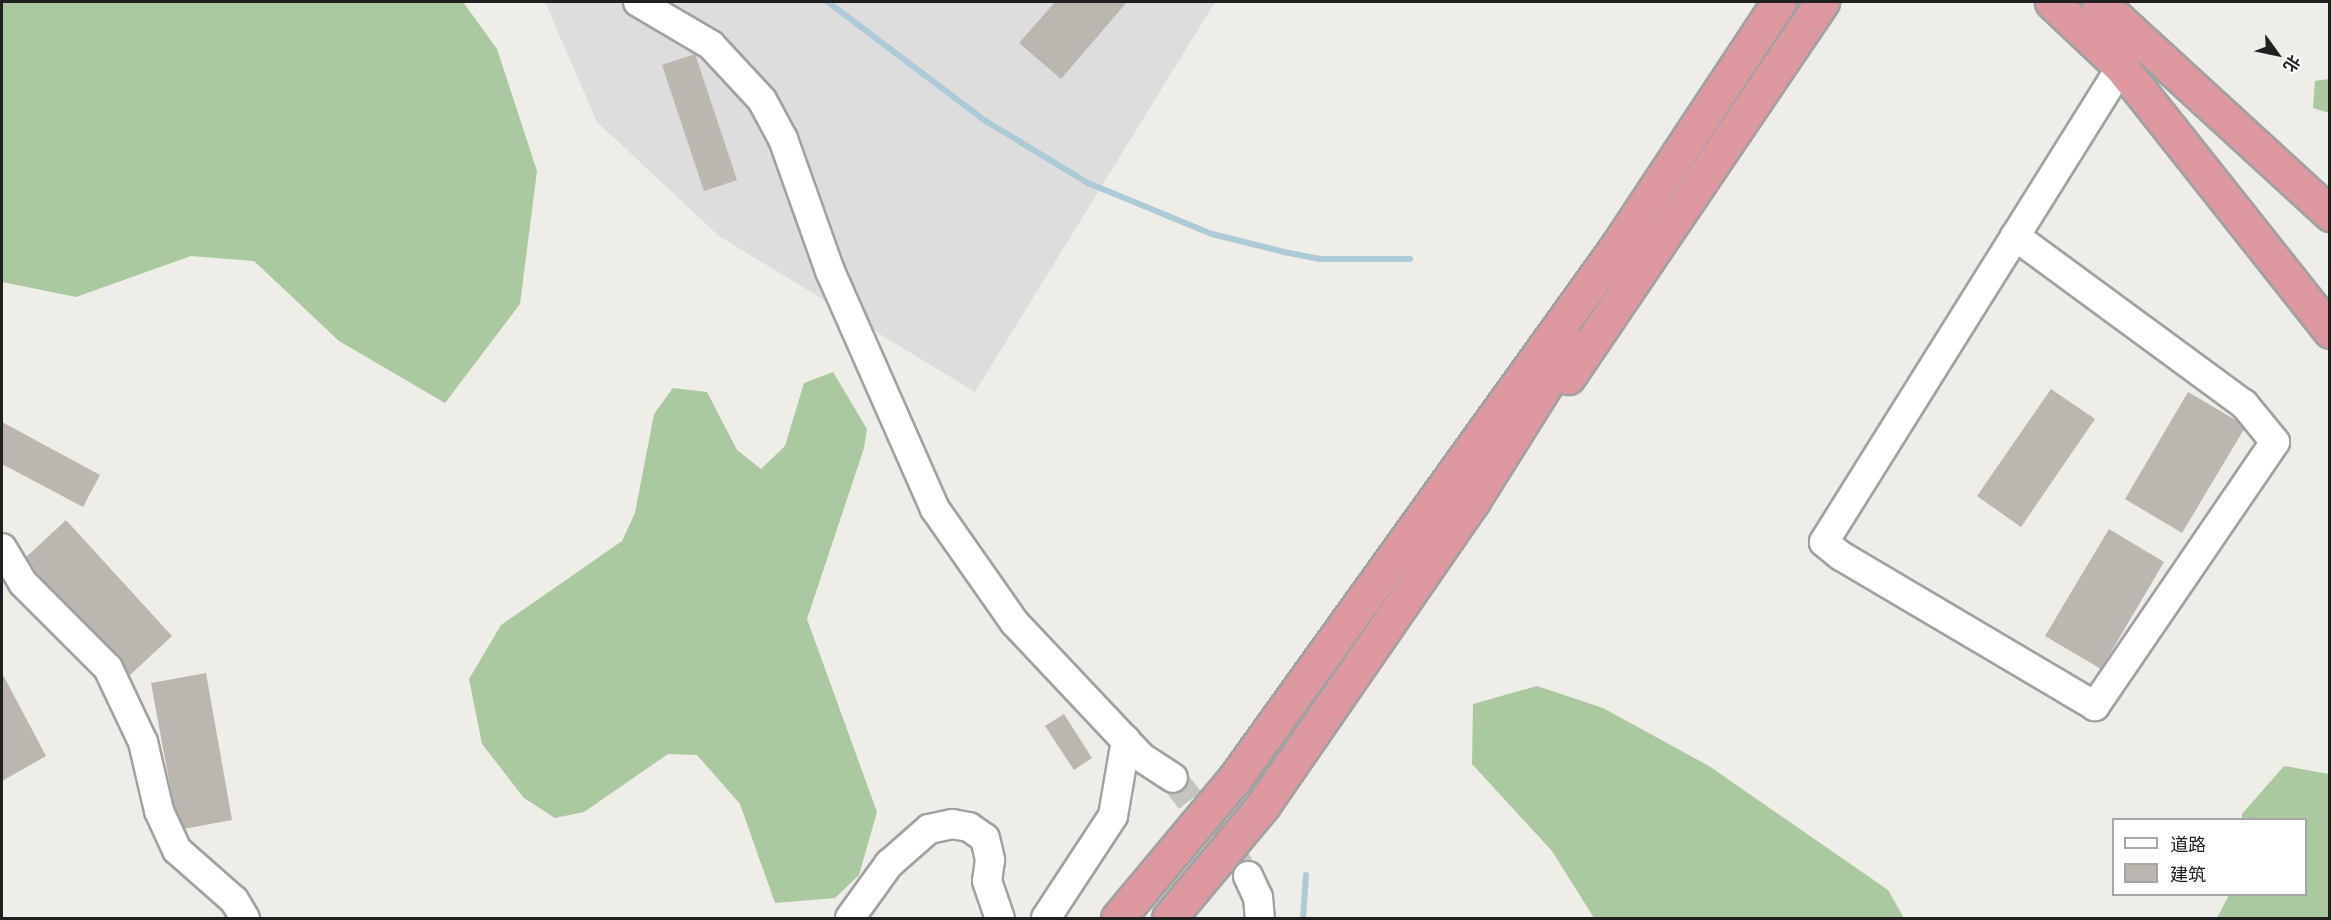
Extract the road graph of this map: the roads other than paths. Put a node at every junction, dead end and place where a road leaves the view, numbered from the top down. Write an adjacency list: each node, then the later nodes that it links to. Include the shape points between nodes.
1 (638, 2): 14 (street, via 711,45 762,100 783,139 830,271 935,509 1014,622)
2 (1758, 2): 12 (highway, via 1526,352)
3 (1779, 2): 12 (highway)
4 (1801, 2): 12 (highway)
5 (1822, 2): 12 (highway, via 1538,422)
6 (2052, 2): 8 (highway)
7 (2099, 2): 9 (highway)
8 (2121, 67): 10 (street); 11 (highway)
9 (2330, 214)
10 (2015, 236): 10 (street, via 1824,542 1841,556 2095,706 2275,442 2244,404)
11 (2330, 331)
12 (1460, 492): 21 (highway, via 1235,778); 22 (highway, via 1263,805)
13 (2, 548): 17 (street, via 23,583 108,668 143,742 159,811 177,850 234,900)
14 (1126, 740): 15 (street, via 1141,757); 20 (street, via 1113,816 1101,840)
15 (1173, 778)
16 (1248, 876): 23 (street, via 1258,897)
17 (245, 918)
18 (850, 918): 19 (street, via 889,864 929,829 952,824 969,827 985,838 990,860 987,881)
19 (1000, 918)
20 (1046, 918)
21 (1118, 918)
22 (1169, 918)
23 (1260, 918)

